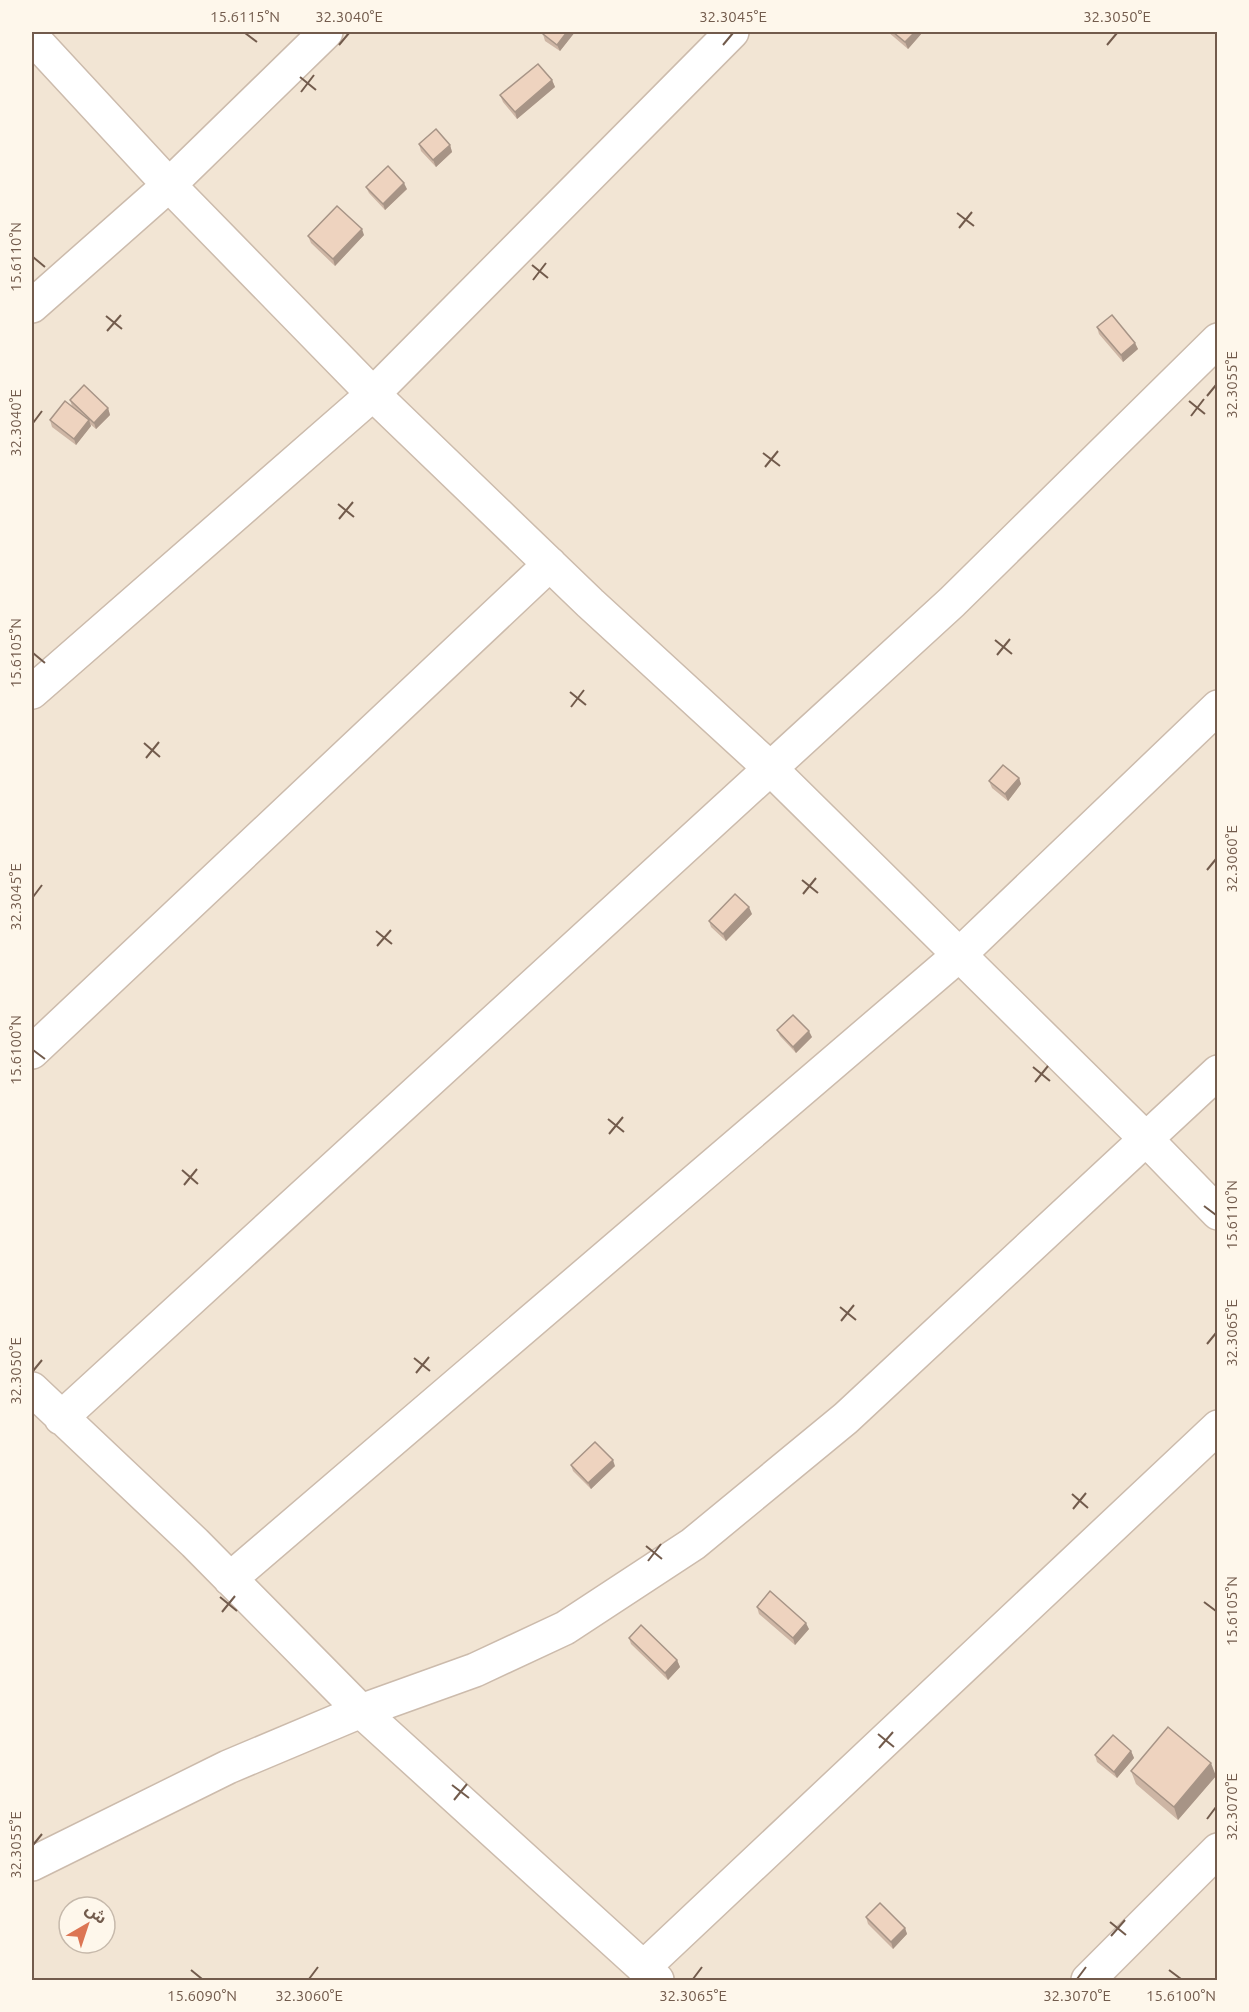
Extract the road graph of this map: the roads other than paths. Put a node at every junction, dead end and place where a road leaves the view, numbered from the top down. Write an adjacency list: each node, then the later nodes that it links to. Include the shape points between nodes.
1 (326, 32): 4 (street)
2 (732, 32): 7 (street)
3 (32, 37): 4 (street)
4 (169, 185): 5 (street); 7 (street)
5 (32, 306)
6 (1218, 340): 11 (street, via 952,602)
7 (373, 394): 8 (street); 9 (street)
8 (550, 564): 11 (street); 13 (street)
9 (32, 692)
10 (1218, 707): 12 (street)
11 (772, 770): 12 (street); 18 (street)
12 (959, 955): 15 (street); 20 (street)
13 (32, 1052)
14 (1218, 1072): 15 (street)
15 (1146, 1139): 16 (street); 21 (street, via 846,1418 693,1544 565,1628 475,1670)
16 (1218, 1213)
17 (32, 1389): 18 (street)
18 (61, 1418): 20 (street)
19 (1218, 1427): 24 (street)
20 (230, 1579): 21 (street)
21 (362, 1711): 23 (street); 24 (street)
22 (1218, 1850): 25 (street)
23 (38, 1853)
24 (650, 1974)
25 (1088, 1980)

